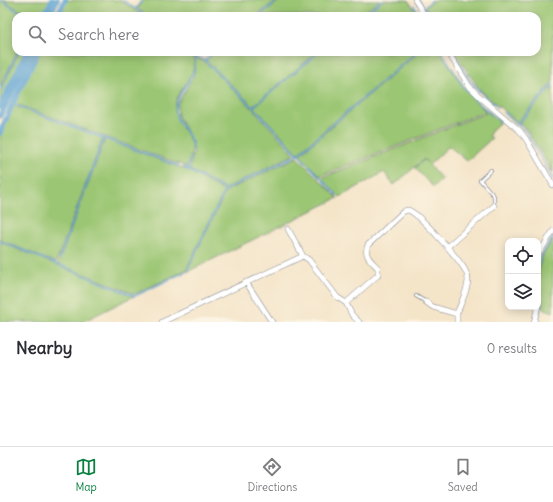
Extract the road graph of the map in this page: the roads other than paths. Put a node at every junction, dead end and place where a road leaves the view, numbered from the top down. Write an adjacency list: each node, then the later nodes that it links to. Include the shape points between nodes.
1 (415, 0): 2 (street)
2 (422, 12)
3 (450, 56): 5 (street, via 478,96 520,131)
4 (491, 170): 6 (lane, via 480,180 494,196)
5 (553, 184)
6 (494, 206): 9 (street)
7 (288, 229): 11 (street)
8 (553, 231): 10 (street)
9 (448, 246): 15 (street, via 412,211 404,211 368,244 367,256 378,268 378,275); 17 (street, via 466,273 468,282)
10 (541, 250)
11 (304, 256): 12 (street); 15 (street, via 337,297)
12 (246, 282): 18 (street); 19 (street)
13 (416, 296): 14 (lane)
14 (426, 302): 17 (street, via 433,307)
15 (346, 303): 20 (street)
16 (537, 310): 22 (street)
17 (457, 314): 21 (street)
18 (162, 322)
19 (272, 322)
20 (359, 322)
21 (457, 322)
22 (534, 322)

